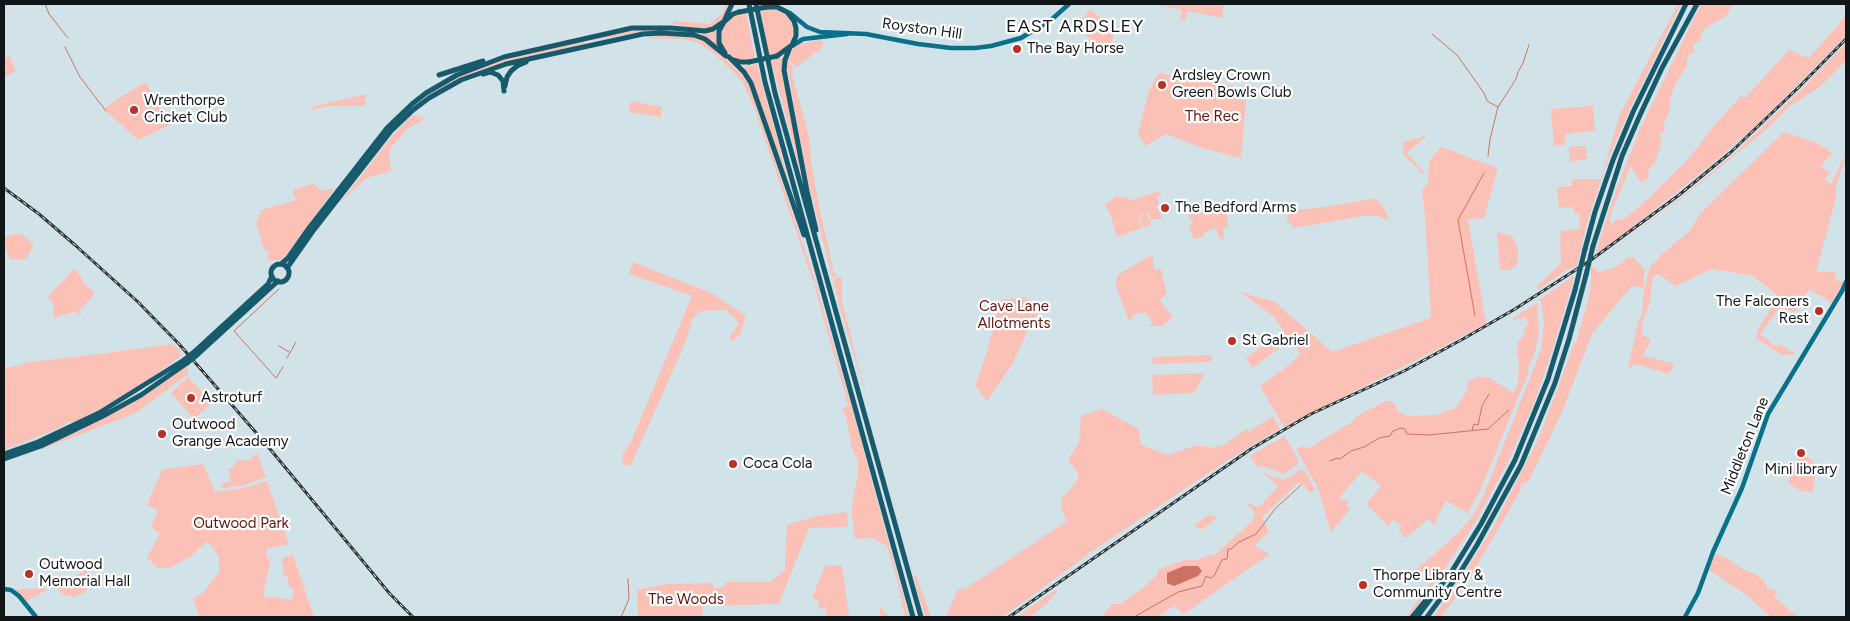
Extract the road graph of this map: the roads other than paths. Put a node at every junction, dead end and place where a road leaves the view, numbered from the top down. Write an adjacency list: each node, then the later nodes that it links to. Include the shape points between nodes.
1 (732, 4): 9 (highway)
2 (749, 4): 19 (highway, via 765,82)
3 (756, 4): 18 (highway, via 772,80)
4 (779, 4): 8 (highway)
5 (1069, 4): 10 (main road, Royston Hill, via 1051,20 1021,38 983,48 951,48 876,35)
6 (1686, 4): 28 (highway, bridge, via 1613,160 1550,371 1527,434 1498,494)
7 (1697, 4): 35 (highway, bridge, via 1662,68 1622,156 1593,246 1570,340 1521,465 1477,545)
8 (788, 12): 9 (highway, bridge, via 767,7 735,13); 10 (main road, Royston Hill, via 813,30); 11 (highway, via 797,31)
9 (723, 22): 13 (highway, via 718,41); 14 (highway, via 707,31 632,28)
10 (848, 34): 11 (main road, Royston Hill, via 803,39)
11 (791, 47): 13 (highway, bridge, via 777,56 749,62); 18 (highway, via 784,70)
12 (540, 56): 13 (highway, via 625,36 661,32 697,36); 16 (highway, via 481,72); 16 (highway, via 514,68 507,77 504,92 502,79 490,72)
13 (728, 56): 19 (highway, via 751,83)
14 (504, 57): 15 (highway); 17 (highway, via 457,75 426,93 400,114)
15 (439, 75)
16 (429, 98): 20 (highway, via 378,146)
17 (281, 264): 20 (highway); 21 (highway, via 273,267)
18 (823, 265): 32 (highway)
19 (816, 266): 31 (highway)
20 (287, 268): 22 (highway, via 287,278)
21 (272, 276): 22 (highway); 24 (highway, via 268,284)
22 (278, 281): 24 (highway)
23 (1846, 282): 36 (main road, Middleton Lane, via 1768,414 1742,488)
24 (196, 353): 25 (highway, bridge)
25 (186, 361): 26 (highway, via 99,413); 27 (highway, via 104,416 41,446)
26 (4, 454)
27 (4, 459)
28 (1465, 550): 33 (highway); 34 (highway)
29 (4, 589): 30 (main road, via 19,596)
30 (36, 617)
31 (913, 617)
32 (921, 617)
33 (1412, 617)
34 (1418, 617)
35 (1427, 617)
36 (1685, 617)

